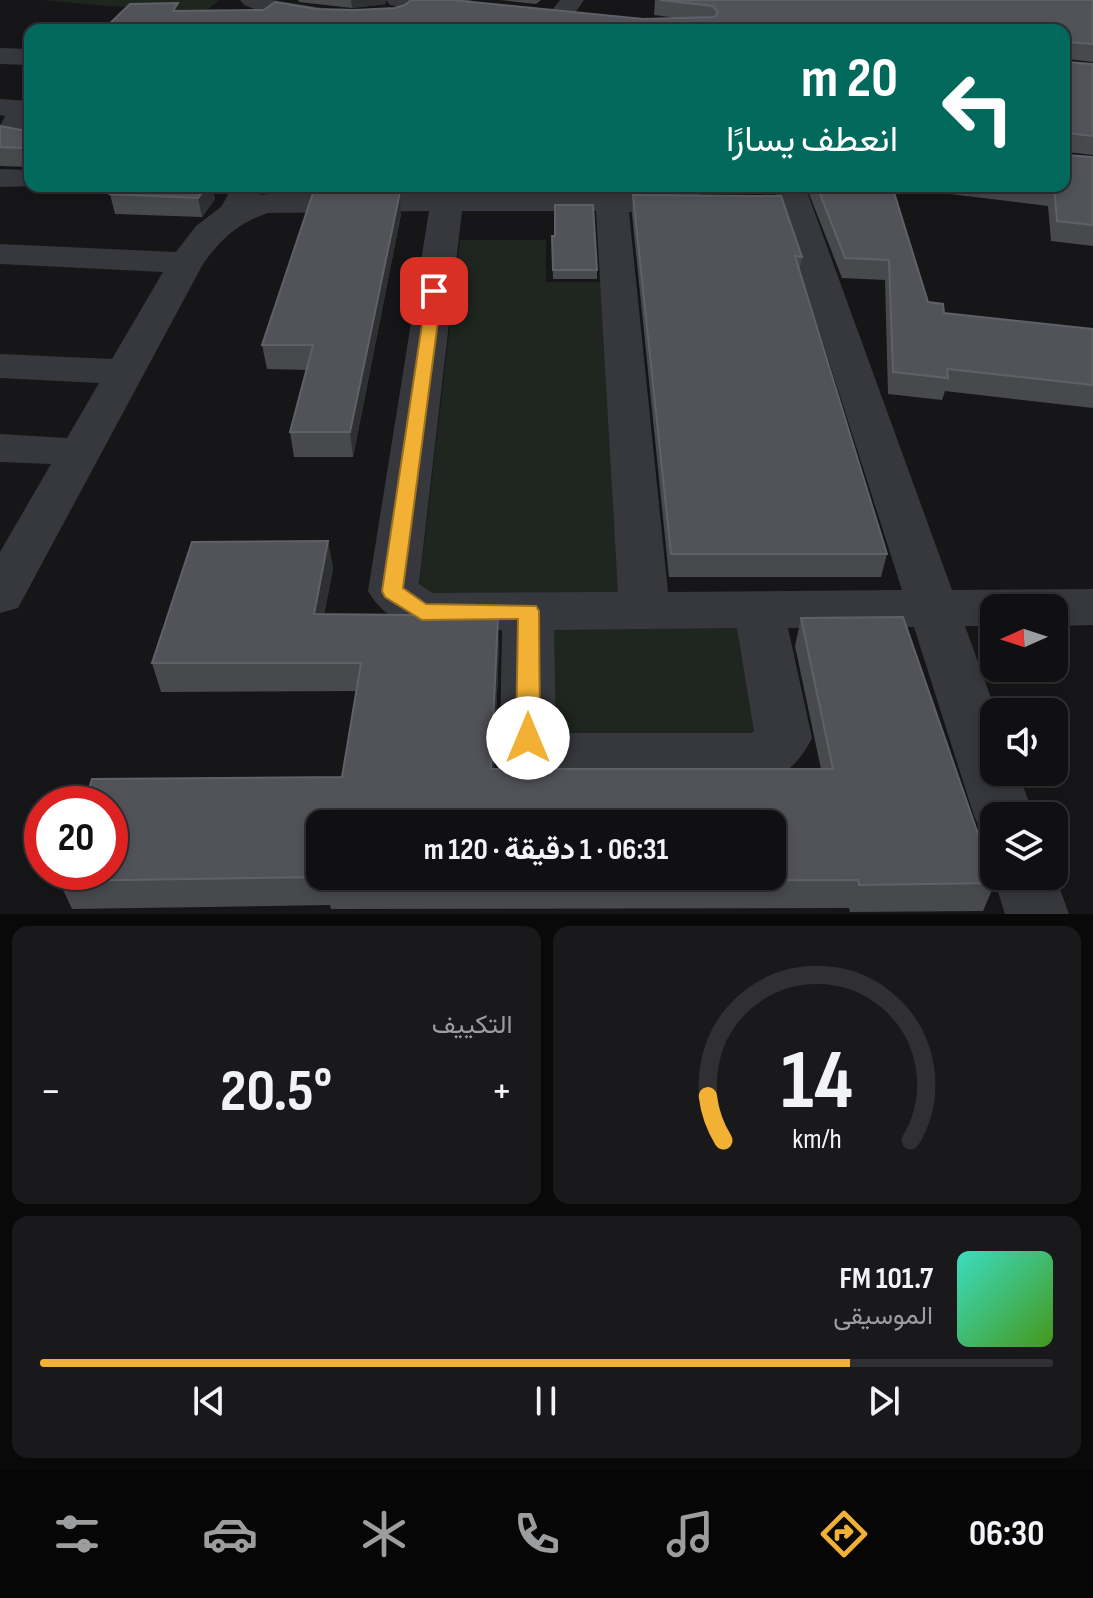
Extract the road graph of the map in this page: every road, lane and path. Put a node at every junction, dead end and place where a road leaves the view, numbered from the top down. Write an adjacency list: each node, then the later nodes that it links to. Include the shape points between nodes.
1 (252, 0): 6 (street, via 281,11)
2 (397, 5): 7 (street)
3 (566, 7): 5 (street); 8 (street)
4 (499, 9): 7 (street)
5 (529, 12)
6 (356, 17)
7 (468, 18)
8 (592, 18)
9 (0, 56): 10 (street)
10 (24, 57)
11 (0, 107): 12 (street, via 23,108 11,133)
12 (24, 138)
13 (0, 178): 14 (street)
14 (24, 179)
15 (237, 194): 16 (street, via 264,204); 22 (street)
16 (296, 194): 17 (street)
17 (448, 194): 19 (street); 32 (street, via 393,591 422,612)
18 (782, 197): 29 (street)
19 (612, 202): 20 (street); 30 (street)
20 (717, 202)
21 (0, 254): 22 (street)
22 (186, 263): 24 (street)
23 (0, 366): 24 (street)
24 (124, 372): 26 (street)
25 (0, 448): 26 (street)
26 (80, 452): 27 (street)
27 (0, 595)
28 (1093, 607): 29 (street)
29 (933, 609): 31 (street); 33 (street)
30 (644, 610): 31 (street); 32 (street)
31 (759, 610): 32 (street, via 784,738 765,757 549,757 528,738)
32 (528, 611)
33 (999, 802)
34 (1029, 890): 35 (street)
35 (1037, 914)

